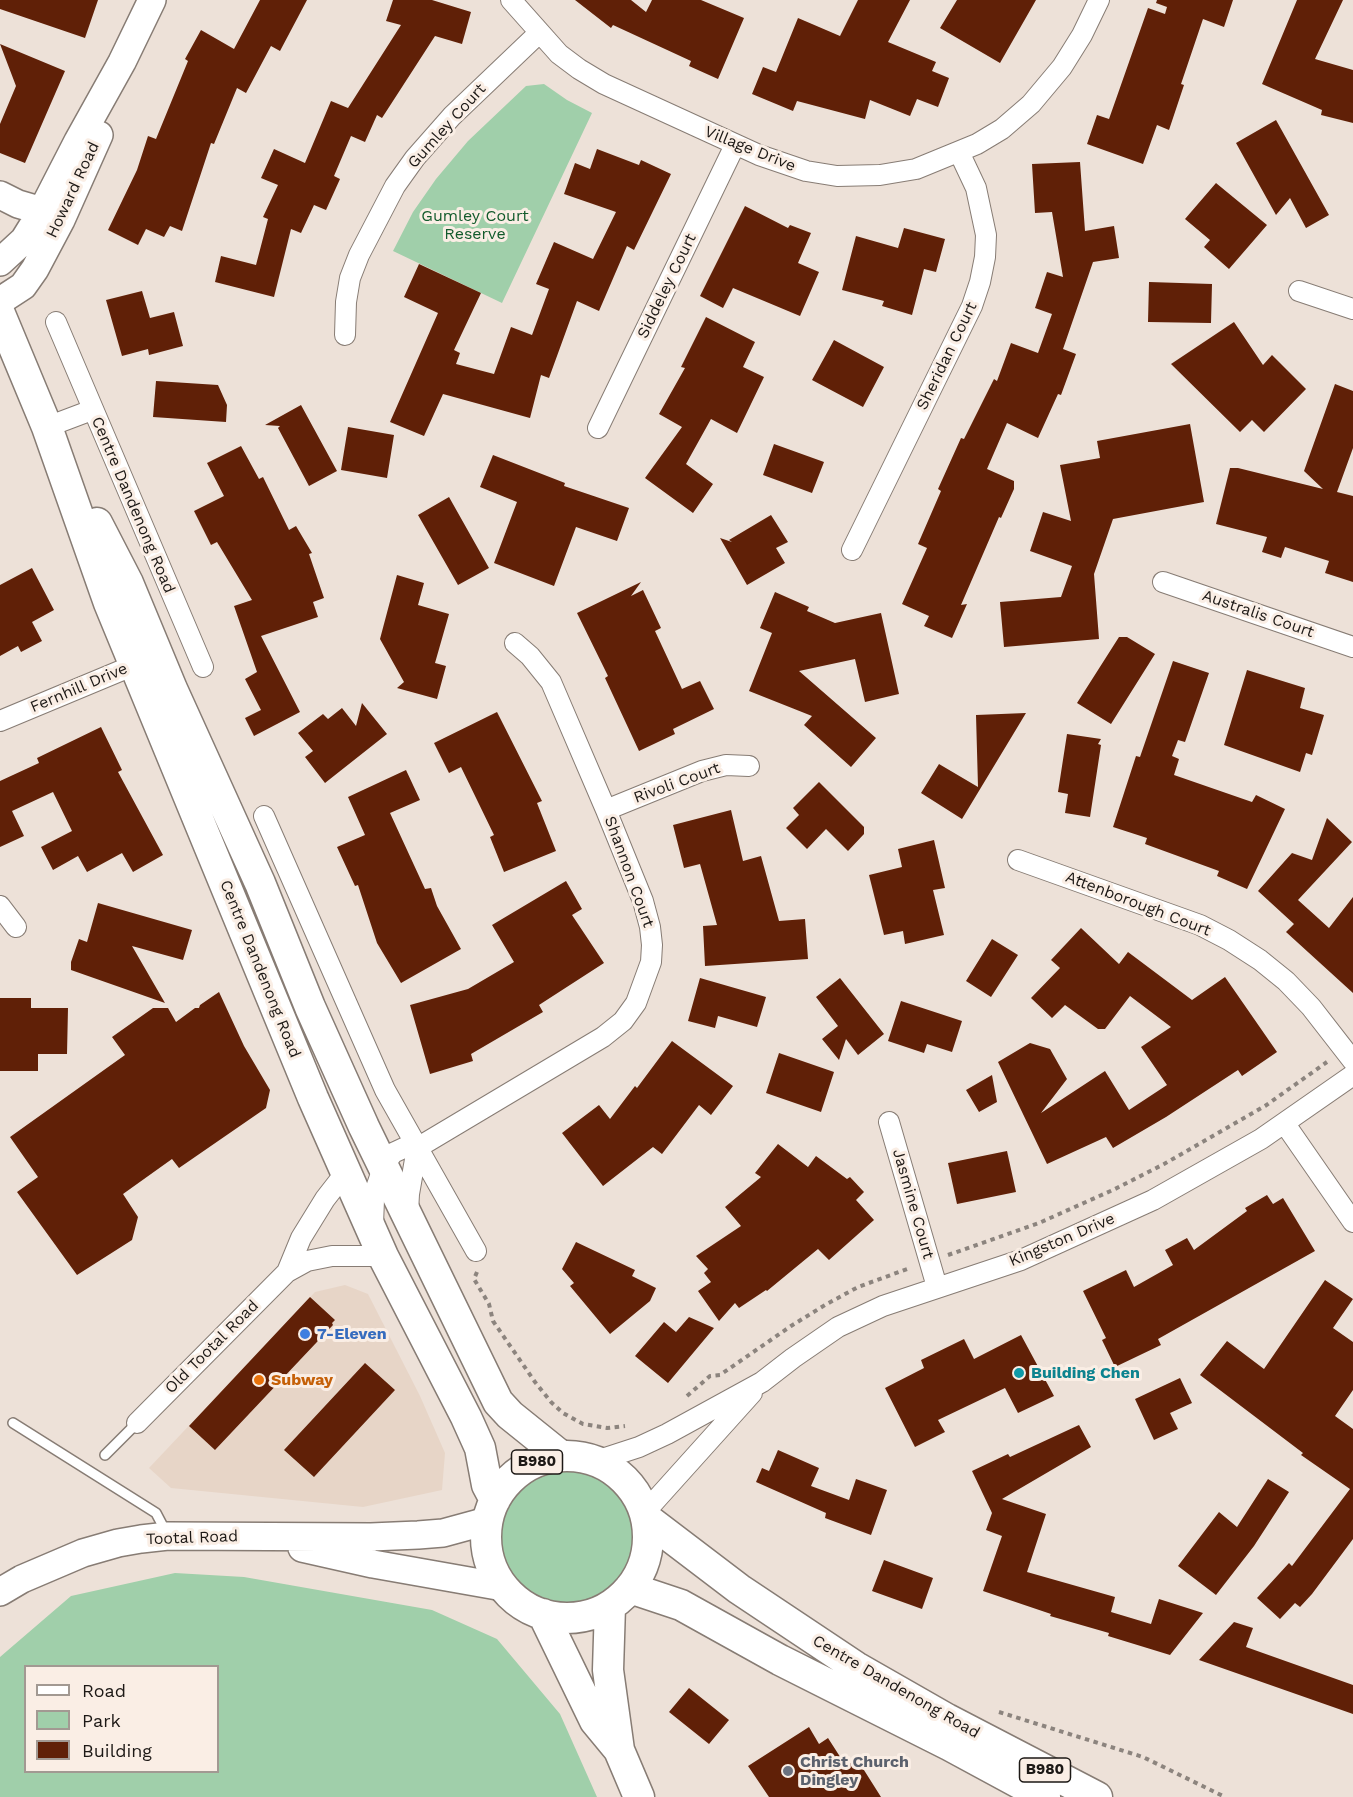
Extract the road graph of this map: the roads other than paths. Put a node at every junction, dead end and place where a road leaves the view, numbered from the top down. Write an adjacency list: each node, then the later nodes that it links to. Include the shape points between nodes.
1 (152, 0): 5 (main road, Howard Road)
2 (511, 0): 4 (street, Village Drive)
3 (1099, 0): 7 (street, Village Drive, via 1062,67 1031,104 1002,129)
4 (539, 33): 6 (street, Village Drive, via 565,59 604,84); 16 (street, Gumley Court, via 452,116 395,186 350,278)
5 (122, 62): 9 (main road, Howard Road); 12 (main road, Howard Road, via 94,147 61,220 23,286)
6 (735, 145): 7 (street, Village Drive, via 788,166 837,176 916,169); 19 (street, Siddeley Court)
7 (959, 152): 20 (street, Sheridan Court, via 976,188 986,235 980,282 972,306)
8 (0, 195): 9 (main road)
9 (42, 211): 10 (main road, Howard Road, via 24,240)
10 (0, 262)
11 (1299, 291): 13 (street)
12 (0, 301)
13 (1353, 309)
14 (0, 314): 18 (main road, Centre Dandenong Road)
15 (56, 322): 17 (street, Centre Dandenong Road)
16 (345, 335)
17 (92, 410): 18 (street, Centre Dandenong Road); 25 (street, Centre Dandenong Road)
18 (47, 427): 24 (main road, Centre Dandenong Road, via 128,583)
19 (598, 428)
20 (852, 550)
21 (1163, 582): 23 (street, Australis Court)
22 (515, 643): 28 (street, Shannon Court, via 531,656 550,682)
23 (1353, 647)
24 (146, 660): 26 (street, Fernhill Drive); 38 (main road, Centre Dandenong Road, via 260,883 310,1007); 39 (main road, Centre Dandenong Road, via 313,1098)
25 (203, 667)
26 (0, 722)
27 (749, 766): 28 (street, Rivoli Court, via 726,765 702,771)
28 (606, 810): 37 (street, Shannon Court, via 650,927 651,962 636,1003 623,1021 603,1037)
29 (264, 816): 37 (street, via 385,1090)
30 (1018, 860): 33 (street, Attenborough Court, via 1180,917 1229,940 1286,981)
31 (0, 906): 32 (street)
32 (16, 927)
33 (1353, 1061)
34 (1353, 1075): 36 (street, Kingston Drive)
35 (889, 1122): 45 (street, Jasmine Court)
36 (1285, 1124): 41 (street); 45 (street, Kingston Drive, via 1213,1168 1133,1209 1021,1260)
37 (417, 1148): 38 (street, Shannon Court, via 408,1146 393,1153); 40 (street); 43 (street)
38 (384, 1165): 40 (main road, Centre Dandenong Road); 42 (street, via 374,1200)
39 (346, 1172): 42 (main road, Centre Dandenong Road); 44 (street, Old Tootal Road, via 301,1238)
40 (408, 1215): 50 (main road, Centre Dandenong Road, via 498,1402)
41 (1353, 1222)
42 (378, 1246): 44 (street, Old Tootal Road, via 307,1261); 52 (main road, Centre Dandenong Road, via 480,1448)
43 (476, 1251)
44 (286, 1272): 48 (street, Old Tootal Road)
45 (937, 1287): 46 (street, Kingston Drive, via 838,1327)
46 (762, 1382): 51 (street, Kingston Drive, via 645,1444); 53 (street, Kingston Drive)
47 (13, 1423): 54 (lane, via 156,1513)
48 (137, 1423): 49 (lane)
49 (105, 1455)
50 (561, 1456): 51 (main road, B980); 52 (main road, B980, via 522,1469 509,1480)
51 (596, 1461): 53 (main road, B980, via 626,1481)
52 (491, 1511): 55 (main road, Tootal Road, via 443,1533 371,1538); 56 (main road, via 487,1551)
53 (646, 1515): 58 (main road, B980, via 648,1550 642,1570); 63 (main road, Centre Dandenong Road / B980, via 739,1589 856,1667 946,1719)
54 (168, 1536): 55 (main road, Tootal Road); 57 (main road, Tootal Road, via 83,1553)
55 (250, 1537): 56 (main road, Tootal Road)
56 (503, 1587): 59 (main road, via 525,1606)
57 (0, 1592)
58 (620, 1597): 59 (main road, via 598,1612 571,1618); 60 (main road, via 608,1670); 62 (main road, Centre Dandenong Road / B980, via 681,1605)
59 (543, 1614): 60 (main road, via 595,1721)
60 (619, 1750): 61 (main road)
61 (639, 1797)
62 (1045, 1797)
63 (1097, 1797)

